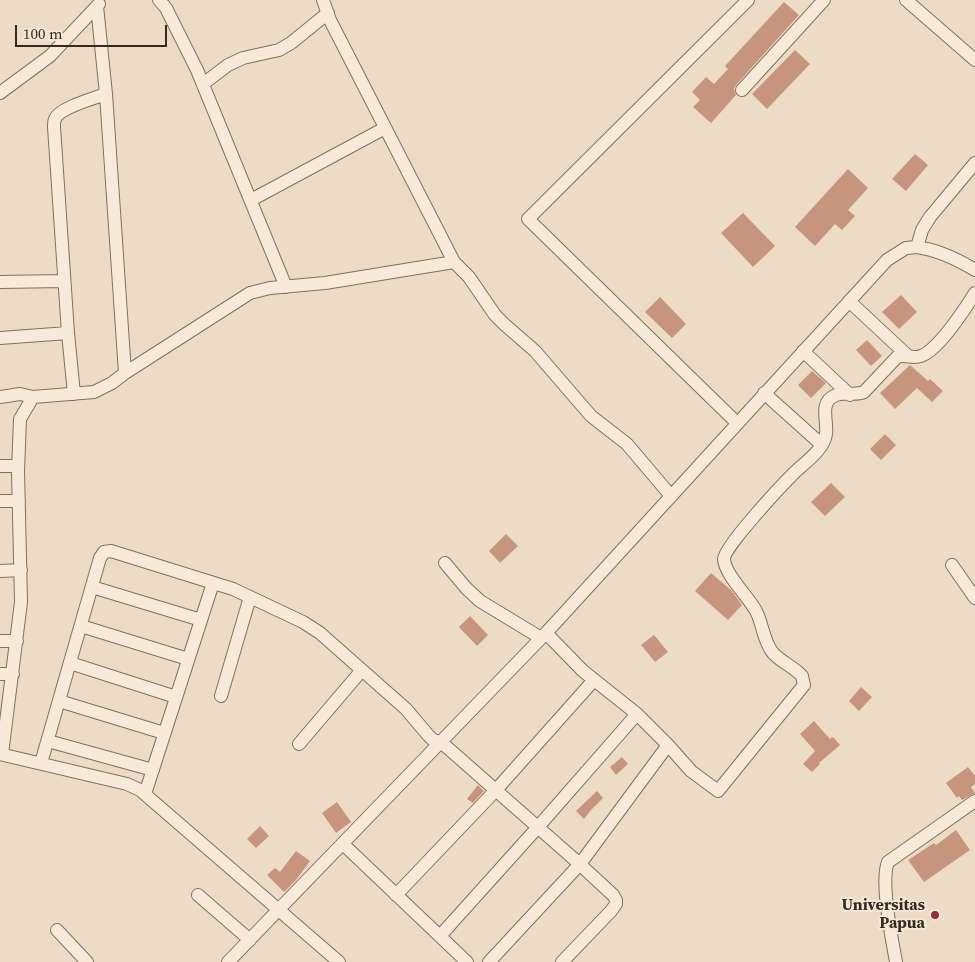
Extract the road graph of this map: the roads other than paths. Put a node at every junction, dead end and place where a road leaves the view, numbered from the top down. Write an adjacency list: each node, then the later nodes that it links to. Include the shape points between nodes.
1 (159, 0): 9 (street)
2 (323, 0): 7 (street)
3 (748, 0): 34 (street, via 528,219)
4 (824, 0): 10 (street)
5 (906, 0): 8 (street)
6 (100, 3): 11 (street, via 50,56); 12 (street)
7 (328, 13): 9 (street, via 279,50 228,64); 13 (street)
8 (975, 60)
9 (203, 84): 15 (street)
10 (742, 90)
11 (0, 92)
12 (106, 94): 19 (street, via 60,112 55,118); 28 (street)
13 (385, 128): 15 (street); 17 (street)
14 (975, 163): 16 (street, via 930,218)
15 (251, 200): 21 (street)
16 (917, 247): 18 (street, via 944,254); 23 (street, via 906,248 887,260)
17 (454, 262): 21 (street); 38 (street, via 504,324 535,351 591,416 627,444)
18 (975, 270)
19 (64, 280): 20 (street); 24 (street)
20 (0, 282)
21 (286, 287): 28 (street, via 250,294)
22 (975, 293): 27 (street, via 960,316 928,352 918,357)
23 (849, 301): 26 (street); 27 (street)
24 (68, 333): 25 (street); 30 (street)
25 (0, 338)
26 (803, 351): 29 (street); 31 (street)
27 (908, 356): 31 (street, via 902,355 892,361 868,389 860,394)
28 (125, 373): 30 (street, via 112,384 94,392)
29 (764, 393): 34 (street); 35 (street)
30 (74, 394): 33 (street)
31 (850, 394): 35 (street, via 835,395 826,406 826,435)
32 (0, 397): 33 (street, via 20,394)
33 (33, 397): 37 (street, via 20,419)
34 (737, 423): 38 (street)
35 (822, 445): 67 (street, via 763,507 724,556 731,575 756,611 769,647 799,672 804,685 718,791 691,771)
36 (0, 466): 37 (street)
37 (18, 466): 40 (street)
38 (671, 496): 51 (street)
39 (0, 501): 40 (street)
40 (19, 501): 44 (street)
41 (445, 563): 51 (street, via 480,601)
42 (952, 565): 48 (street)
43 (0, 570): 44 (street)
44 (20, 570): 53 (street)
45 (213, 583): 46 (street, via 107,550 100,558); 47 (street); 49 (street)
46 (92, 587): 49 (street); 50 (street)
47 (250, 598): 56 (street, via 320,632); 59 (street)
48 (975, 598)
49 (201, 620): 54 (street)
50 (81, 626): 54 (street); 55 (street)
51 (544, 636): 58 (street); 65 (street)
52 (0, 641): 53 (street)
53 (17, 641): 57 (street)
54 (188, 659): 60 (street)
55 (70, 663): 60 (street); 61 (street)
56 (362, 670): 65 (street, via 406,708 428,736); 66 (street)
57 (6, 674): 68 (street)
58 (594, 680): 62 (street); 71 (street)
59 (221, 696)
60 (176, 698): 63 (street)
61 (59, 701): 63 (street); 64 (street)
62 (637, 714): 67 (street); 74 (street)
63 (164, 733): 70 (street)
64 (48, 741): 69 (street); 70 (street)
65 (441, 742): 71 (street); 75 (street)
66 (299, 744)
67 (668, 745): 76 (street)
68 (1, 754): 69 (street)
69 (41, 763): 72 (street, via 127,784)
70 (153, 770): 72 (street)
71 (496, 790): 74 (street); 78 (street)
72 (145, 794): 79 (street)
73 (975, 801): 89 (street, via 888,862 885,874)
74 (538, 827): 76 (street); 81 (street)
75 (343, 844): 78 (street); 79 (street)
76 (580, 864): 87 (street); 88 (street, via 613,895 616,904)
77 (198, 895): 82 (street)
78 (396, 895): 81 (street)
79 (279, 909): 82 (street); 85 (street)
80 (57, 930): 83 (street)
81 (440, 936): 86 (street)
82 (250, 940): 84 (street)
83 (87, 962)
84 (228, 962)
85 (339, 962)
86 (467, 962)
87 (489, 962)
88 (562, 962)
89 (896, 962)

